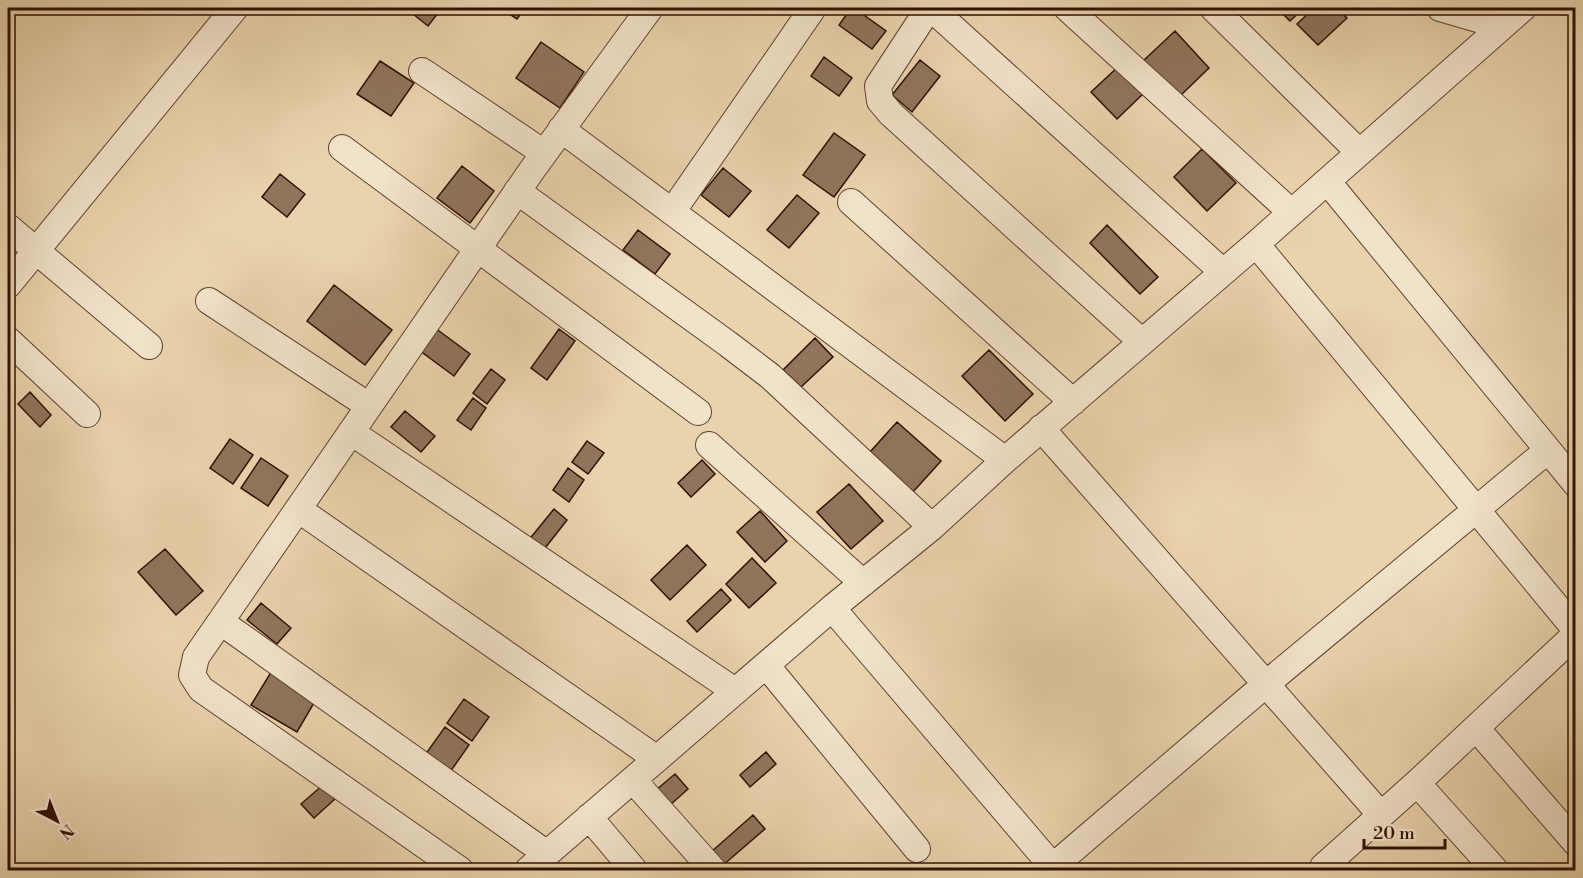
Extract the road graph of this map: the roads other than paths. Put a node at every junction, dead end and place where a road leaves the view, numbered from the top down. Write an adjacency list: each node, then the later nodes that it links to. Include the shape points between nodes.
1 (235, 8): 23 (street)
2 (650, 8): 11 (street)
3 (813, 8): 18 (street)
4 (930, 8): 24 (street); 28 (street, via 878,86 880,101)
5 (1066, 8): 19 (street)
6 (1213, 8): 13 (street)
7 (1440, 8): 9 (street)
8 (1523, 8): 9 (street)
9 (1502, 26): 13 (street)
10 (422, 71): 14 (street)
11 (561, 129): 14 (street); 18 (street)
12 (342, 148): 22 (street)
13 (1359, 152): 15 (street)
14 (544, 153): 16 (street)
15 (1327, 180): 19 (street); 37 (street)
16 (517, 191): 22 (street); 42 (street, via 770,376)
17 (852, 202): 30 (street)
18 (672, 212): 38 (street)
19 (1291, 212): 21 (street)
20 (8, 227): 23 (street)
21 (1256, 244): 24 (street); 41 (street)
22 (478, 248): 31 (street); 32 (street)
23 (36, 250): 25 (street); 29 (street)
24 (1223, 272): 28 (street)
25 (8, 285)
26 (209, 301): 31 (street)
27 (8, 340): 33 (street)
28 (1142, 342): 30 (street)
29 (149, 346)
30 (1072, 402): 34 (street)
31 (369, 406): 35 (street)
32 (698, 412)
33 (87, 414)
34 (1041, 428): 38 (street); 48 (street)
35 (351, 432): 40 (street); 49 (street)
36 (709, 445): 43 (street)
37 (1548, 450): 39 (street); 41 (street)
38 (1005, 460): 42 (street)
39 (1575, 484)
40 (298, 509): 45 (street); 51 (street)
41 (1476, 510): 46 (street); 48 (street)
42 (932, 527): 43 (street)
43 (863, 583): 44 (street)
44 (832, 608): 47 (street); 59 (street)
45 (221, 622): 58 (street); 60 (street, via 196,657 192,675 201,689)
46 (1575, 632): 50 (street)
47 (766, 665): 49 (street); 57 (street)
48 (1266, 684): 54 (street); 59 (street)
49 (735, 692): 51 (street)
50 (1476, 728): 53 (street); 56 (street)
51 (657, 759): 52 (street)
52 (633, 780): 55 (street); 62 (street)
53 (1417, 783): 54 (street); 64 (street)
54 (1381, 815): 63 (street)
55 (589, 817): 58 (street); 61 (street)
56 (1575, 843)
57 (917, 849)
58 (534, 866)
59 (1051, 869)
60 (460, 870)
61 (634, 870)
62 (712, 870)
63 (1322, 870)
64 (1495, 870)

